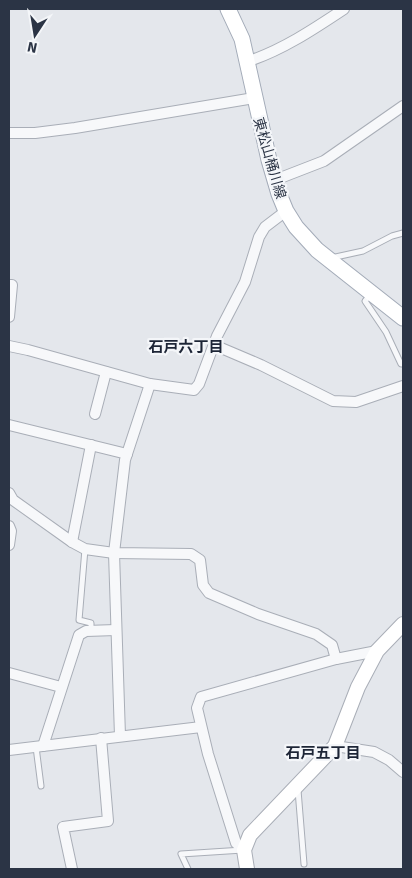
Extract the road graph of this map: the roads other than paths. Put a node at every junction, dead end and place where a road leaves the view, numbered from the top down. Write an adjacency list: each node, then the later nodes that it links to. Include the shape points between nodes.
1 (228, 9): 3 (main road, 東松山桶川線, via 242,39)
2 (344, 9): 3 (street, via 263,57)
3 (246, 62): 4 (main road, 東松山桶川線)
4 (254, 98): 6 (street, via 75,128); 7 (main road, 東松山桶川線)
5 (403, 106): 7 (street, via 324,161)
6 (9, 133)
7 (275, 180): 8 (main road, 東松山桶川線)
8 (286, 211): 10 (main road, 東松山桶川線, via 316,250); 15 (street, via 265,227 259,237 245,282)
9 (403, 233): 10 (lane, via 363,251)
10 (328, 259): 12 (main road, 東松山桶川線)
11 (9, 285): 13 (street, via 12,285)
12 (371, 294): 14 (main road, 東松山桶川線); 17 (lane, via 365,301)
13 (9, 317)
14 (403, 318)
15 (214, 345): 19 (street, via 194,390); 20 (street, via 333,401 356,402)
16 (9, 346): 18 (street)
17 (403, 364)
18 (106, 372): 19 (street); 21 (street)
19 (150, 384): 24 (street)
20 (403, 386)
21 (95, 414)
22 (9, 425): 23 (street)
23 (91, 445): 24 (street); 27 (street)
24 (127, 454): 30 (street)
25 (9, 493): 27 (street, via 13,500)
26 (9, 526): 28 (street, via 12,531)
27 (72, 542): 29 (street)
28 (9, 545)
29 (85, 549): 30 (street); 33 (lane, via 79,620 91,622)
30 (114, 553): 32 (street); 35 (street, via 191,554 200,560 203,585 209,593 316,634 332,646)
31 (403, 624): 34 (street)
32 (116, 630): 33 (street); 39 (street)
33 (92, 631): 37 (street, via 79,634)
34 (377, 651): 35 (street); 42 (street, via 358,687)
35 (336, 659): 38 (street, via 201,696 197,708)
36 (9, 673): 37 (street)
37 (61, 687): 41 (street)
38 (201, 728): 39 (street); 47 (street, via 236,843)
39 (120, 736): 40 (street)
40 (100, 738): 41 (street); 49 (street, via 108,821 63,827)
41 (39, 746): 43 (street); 46 (lane)
42 (335, 746): 44 (street, via 374,752); 45 (street)
43 (9, 750)
44 (403, 772)
45 (297, 784): 47 (street, via 250,835); 48 (lane)
46 (41, 786)
47 (244, 850): 50 (lane, via 181,854); 51 (street)
48 (304, 864)
49 (72, 869)
50 (188, 869)
51 (247, 869)

